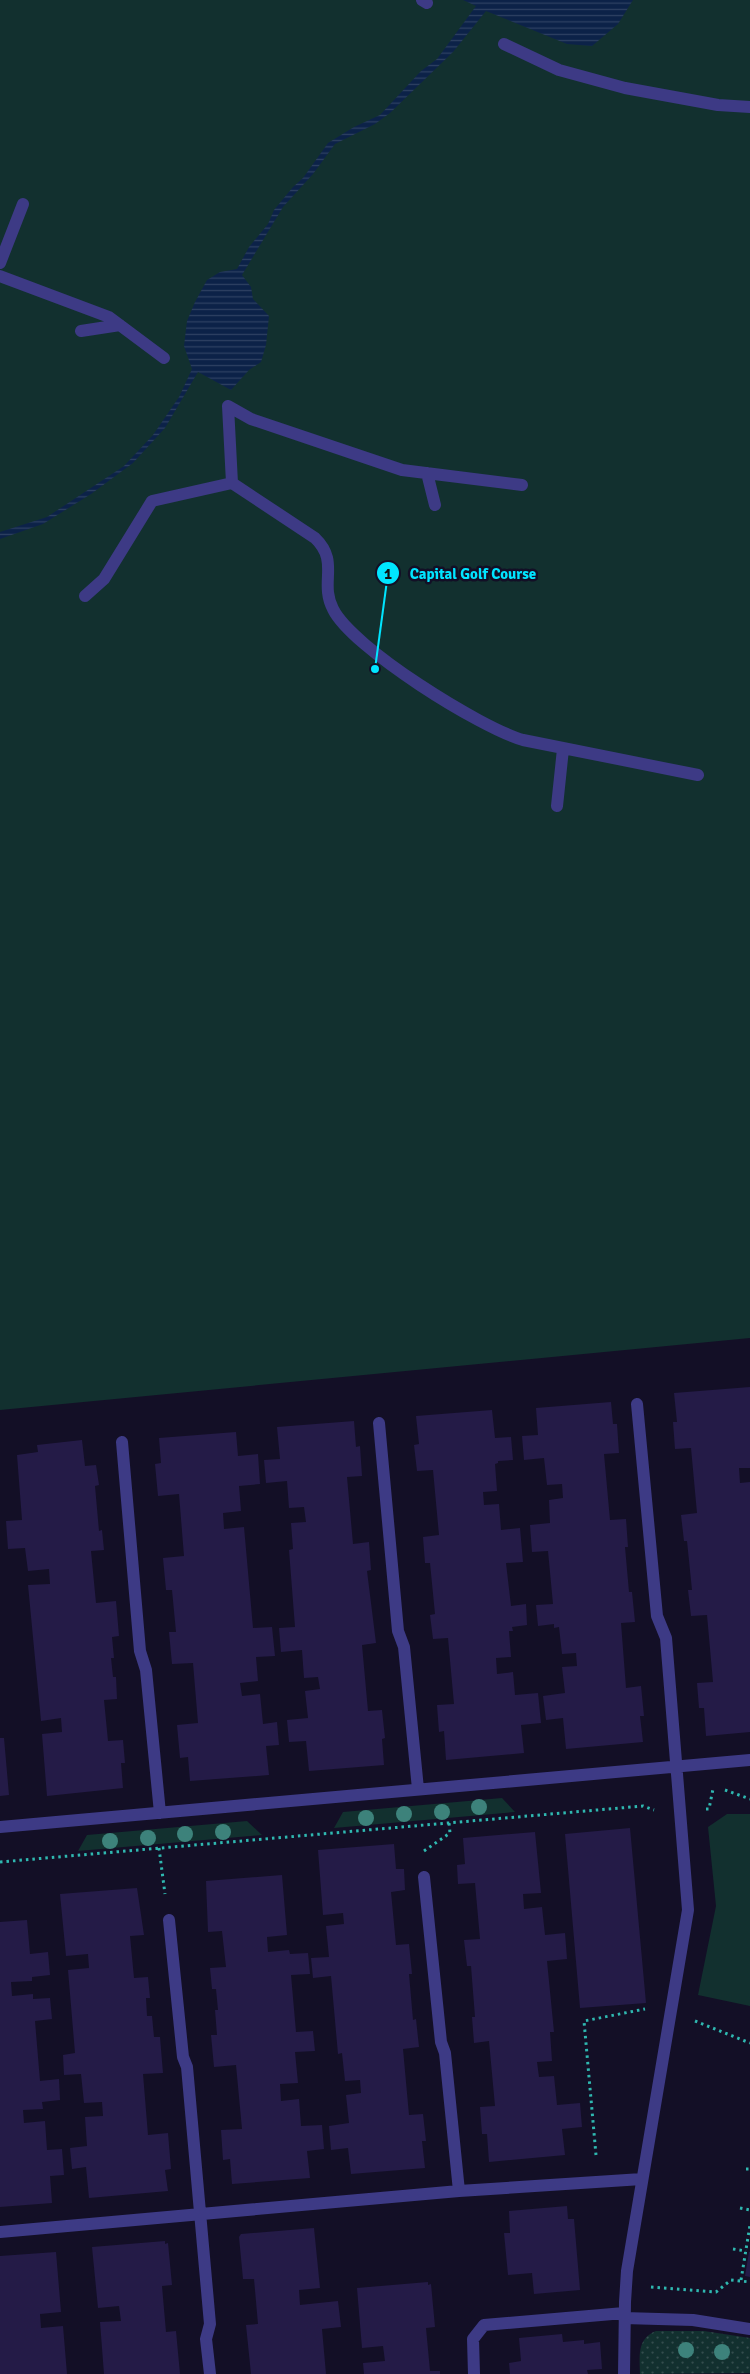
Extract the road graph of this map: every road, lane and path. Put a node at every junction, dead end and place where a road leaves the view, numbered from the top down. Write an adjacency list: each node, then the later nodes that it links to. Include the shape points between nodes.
1 (504, 44): 2 (lane, via 559,70 625,88 718,106)
2 (750, 107)
3 (23, 204): 4 (lane)
4 (0, 263)
5 (0, 276): 6 (lane, via 109,317)
6 (120, 326): 7 (lane); 8 (lane)
7 (81, 331)
8 (164, 358)
9 (427, 473): 10 (lane, via 402,470 271,426 228,406); 11 (lane); 12 (lane)
10 (232, 483): 13 (lane, via 152,501 104,578); 14 (lane, via 324,547 329,557 328,588 333,610 371,650 505,735)
11 (522, 485)
12 (435, 505)
13 (85, 596)
14 (563, 749): 15 (lane); 16 (lane)
15 (698, 775)
16 (557, 806)
17 (637, 1404): 21 (lane, via 657,1616 666,1638)
18 (379, 1423): 22 (lane, via 398,1632 404,1647)
19 (122, 1442): 24 (lane, via 140,1651 146,1670)
20 (750, 1760): 21 (lane)
21 (675, 1768): 22 (lane); 25 (lane)
22 (418, 1789): 24 (lane)
23 (750, 1798): 25 (path, via 714,1786 709,1809)
24 (160, 1813): 27 (lane)
25 (679, 1815): 26 (path, via 643,1806); 35 (lane, via 687,1915)
26 (449, 1823): 28 (path); 30 (path, via 450,1833 424,1850)
27 (0, 1827)
28 (159, 1848): 29 (path); 31 (path)
29 (0, 1862)
30 (424, 1877): 37 (lane)
31 (168, 1920): 40 (lane, via 182,2057 187,2067)
32 (646, 2008): 36 (path, via 584,2021)
33 (687, 2018): 34 (path)
34 (750, 2043)
35 (642, 2179): 36 (lane); 47 (lane)
36 (599, 2181): 37 (lane)
37 (459, 2191): 40 (lane)
38 (740, 2208): 39 (path)
39 (750, 2210)
40 (201, 2215): 42 (lane); 50 (lane, via 210,2324 206,2339)
41 (750, 2225): 44 (path)
42 (0, 2232)
43 (733, 2249): 44 (path)
44 (746, 2251): 45 (path)
45 (741, 2280): 46 (path); 47 (path, via 731,2280 716,2292)
46 (750, 2282)
47 (626, 2284): 48 (lane)
48 (624, 2315): 49 (lane, via 692,2320); 51 (lane, via 484,2325 472,2342); 52 (lane)
49 (750, 2329)
50 (210, 2374)
51 (474, 2374)
52 (624, 2374)

